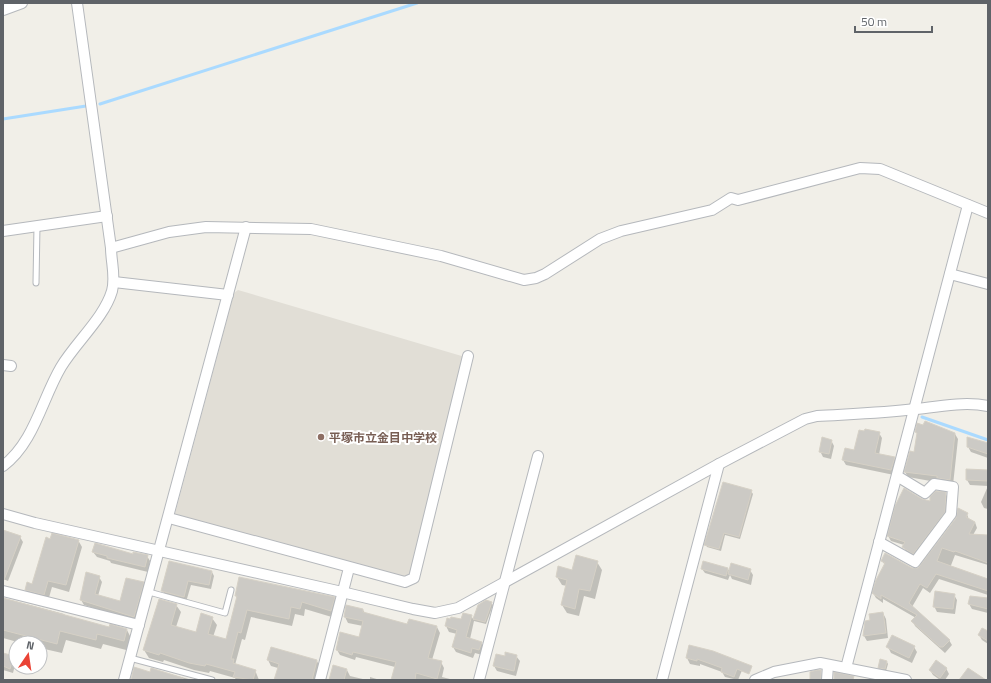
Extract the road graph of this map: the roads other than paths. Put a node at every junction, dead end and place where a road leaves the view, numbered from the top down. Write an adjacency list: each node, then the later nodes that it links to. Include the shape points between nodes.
1 (22, 3): 3 (street)
2 (77, 3): 6 (street)
3 (3, 10)
4 (968, 205): 5 (street); 8 (street, via 880,169 860,168 738,200 731,198 712,210 620,231 600,239 545,274 524,280 441,256 310,229); 11 (street)
5 (988, 213)
6 (107, 216): 7 (street); 10 (street)
7 (37, 226): 9 (street); 13 (lane)
8 (246, 227): 10 (street, via 206,227 169,232); 15 (street)
9 (3, 231)
10 (111, 248): 12 (street)
11 (950, 274): 14 (street); 18 (street)
12 (114, 282): 15 (street); 21 (street, via 108,301 61,367 23,446)
13 (36, 283)
14 (988, 284)
15 (228, 295): 24 (street)
16 (468, 356): 27 (street, via 414,578 405,582)
17 (988, 406): 18 (street, via 973,403 938,405)
18 (915, 410): 20 (street, via 817,416 805,419); 22 (street)
19 (538, 456): 28 (street)
20 (719, 464): 28 (street); 41 (street)
21 (3, 466)
22 (898, 476): 25 (street); 25 (street, via 925,492 934,484 953,487 951,514 915,562)
23 (3, 514): 26 (street)
24 (169, 518): 26 (street); 27 (street)
25 (879, 542): 36 (street)
26 (160, 551): 31 (street); 32 (street)
27 (349, 568): 32 (street)
28 (505, 582): 32 (street, via 458,608 435,612); 40 (street)
29 (232, 590): 31 (lane, via 225,613)
30 (3, 591): 33 (street)
31 (149, 592): 33 (street)
32 (342, 592): 39 (street)
33 (139, 625): 34 (street)
34 (130, 658): 37 (street); 38 (lane)
35 (828, 665): 36 (street); 42 (street, via 820,663 795,667); 43 (street)
36 (846, 668): 44 (street)
37 (124, 680)
38 (212, 680)
39 (320, 680)
40 (479, 680)
41 (662, 680)
42 (755, 680)
43 (827, 680)
44 (906, 680)

